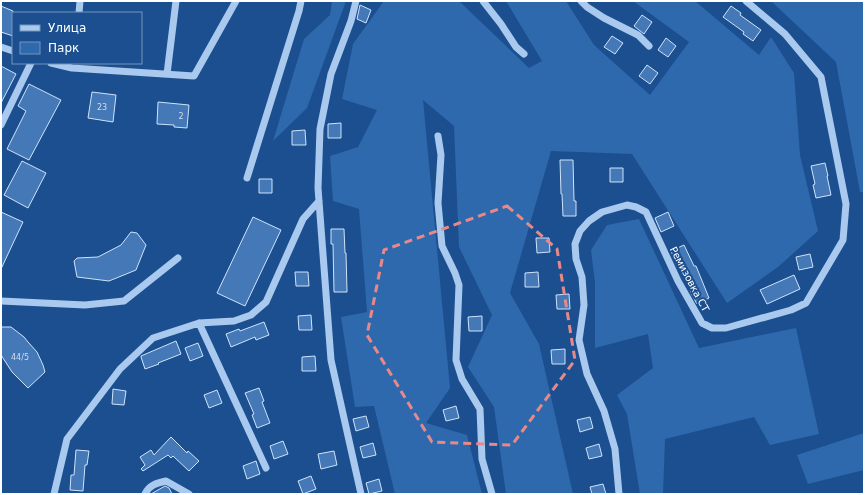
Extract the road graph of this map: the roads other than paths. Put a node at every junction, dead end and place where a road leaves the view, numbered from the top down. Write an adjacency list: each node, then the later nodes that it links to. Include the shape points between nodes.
1 (80, 1): 9 (street)
2 (176, 1): 17 (street)
3 (236, 1): 17 (street, via 194,76)
4 (301, 1): 20 (street, via 300,12)
5 (356, 1): 21 (street, via 331,74 320,129)
6 (483, 1): 13 (street, via 516,47)
7 (581, 1): 10 (street, via 604,18 638,35)
8 (746, 1): 31 (street, Ремизовка СТ, via 785,34 821,77 846,204 843,240 806,303 791,310 726,328 712,328 702,323 678,281 646,212 627,205 602,212 580,231 575,244 576,259 582,277 584,305 579,340 587,374 604,411 615,449)
9 (79, 12)
10 (649, 46)
11 (1, 47): 12 (street)
12 (12, 51)
13 (524, 54)
14 (31, 64): 18 (street)
15 (58, 64): 16 (street)
16 (73, 66): 17 (street)
17 (167, 74)
18 (1, 125)
19 (438, 136): 30 (street, via 438,204 442,246 459,285 456,360 462,379 480,409 482,459)
20 (247, 178)
21 (319, 201): 24 (street, via 303,219 266,302 251,315 234,321); 29 (street, via 331,360)
22 (178, 258): 23 (street, via 124,301 85,305)
23 (1, 301)
24 (199, 323): 25 (street); 26 (street, via 154,338 120,369 67,439)
25 (266, 468)
26 (54, 494)
27 (145, 494): 28 (street, via 155,483 166,481)
28 (189, 494)
29 (360, 494)
30 (492, 494)
31 (619, 494)

